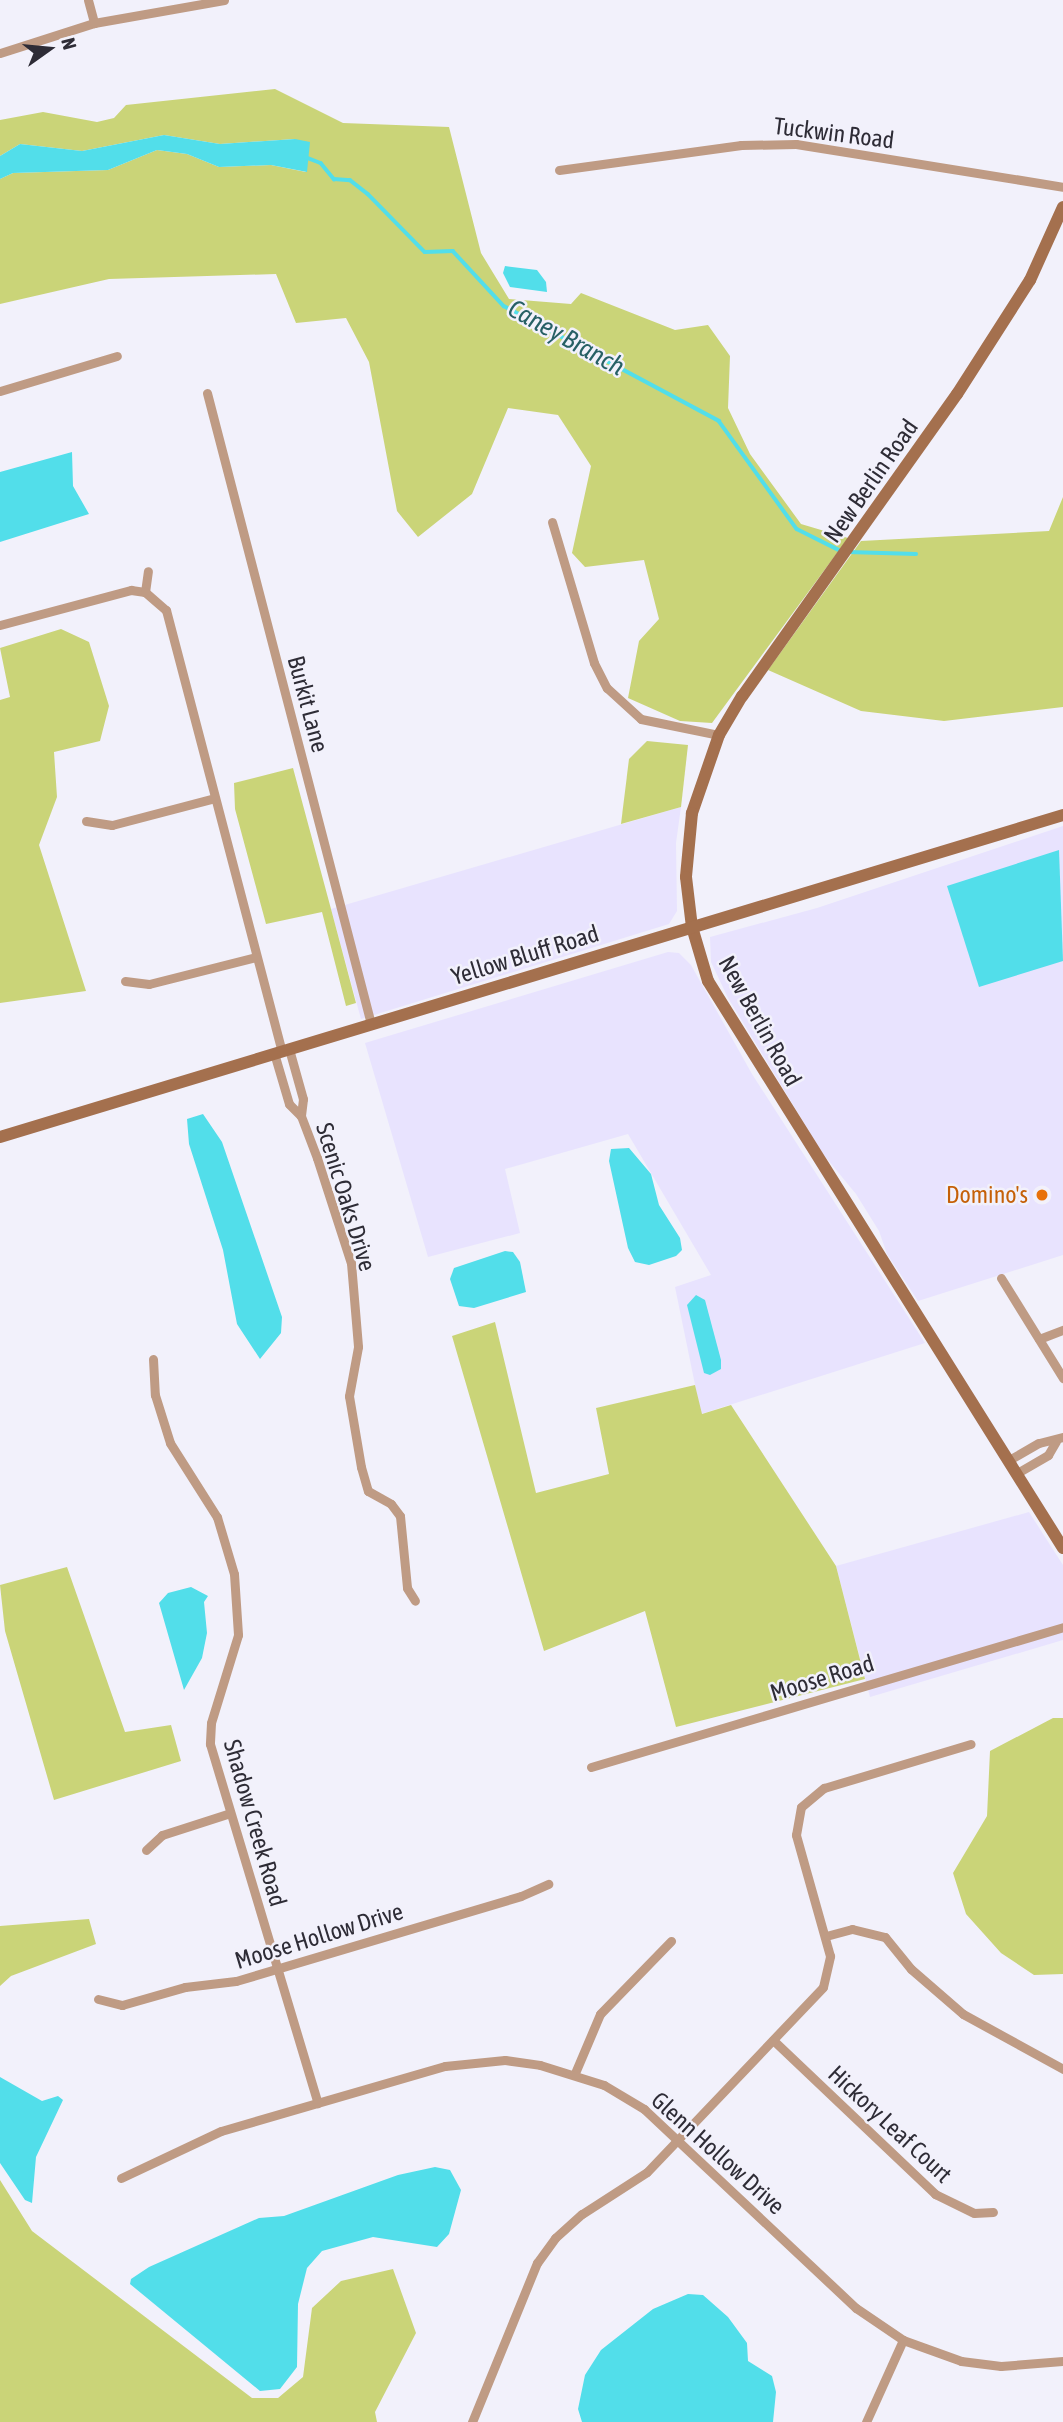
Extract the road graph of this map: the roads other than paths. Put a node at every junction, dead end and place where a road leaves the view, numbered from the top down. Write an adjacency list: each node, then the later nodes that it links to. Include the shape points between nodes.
1 (88, 0): 3 (street)
2 (224, 0): 3 (street)
3 (94, 23): 4 (street)
4 (0, 53)
5 (559, 170): 6 (street, Tuckwin Road, via 741,145 796,144)
6 (1063, 187)
7 (1063, 207): 15 (main road, New Berlin Road, via 1018,300)
8 (117, 356): 9 (street)
9 (0, 391)
10 (207, 393): 22 (street, Burkit Lane)
11 (552, 522): 15 (street, via 594,663 607,688 642,719)
12 (148, 571): 13 (street)
13 (145, 592): 14 (street, via 119,592); 16 (street, via 166,610)
14 (0, 625)
15 (719, 735): 19 (main road, New Berlin Road, via 700,780 689,831 686,877)
16 (215, 798): 18 (street, via 112,825); 20 (street)
17 (1063, 815): 19 (main road, Yellow Bluff Road)
18 (86, 821)
19 (692, 927): 22 (main road, Yellow Bluff Road); 32 (main road, New Berlin Road, via 708,981 738,1035)
20 (256, 957): 21 (street, via 149,984); 23 (street)
21 (125, 981)
22 (371, 1024): 23 (main road, Yellow Bluff Road)
23 (282, 1051): 24 (street, Scenic Oaks Drive, via 303,1099); 24 (street, Scenic Oaks Drive, via 289,1104); 25 (main road, Yellow Bluff Road)
24 (301, 1116): 35 (street, Scenic Oaks Drive, via 351,1263 358,1347 349,1396 361,1467 368,1491 391,1504 400,1516 407,1588)
25 (0, 1137)
26 (1002, 1278): 28 (street)
27 (1063, 1330): 28 (street)
28 (1039, 1339): 30 (street)
29 (153, 1359): 39 (street, Shadow Creek Road, via 155,1395 170,1443 217,1517 239,1599 233,1658 210,1733)
30 (1063, 1378)
31 (1060, 1439): 32 (street, via 1039,1443); 33 (street, via 1048,1455)
32 (1009, 1460): 33 (main road, New Berlin Road)
33 (1017, 1473): 34 (main road, New Berlin Road)
34 (1063, 1548)
35 (415, 1601)
36 (1063, 1627): 38 (street, Moose Road)
37 (971, 1744): 42 (street, via 824,1787 801,1807 796,1835)
38 (591, 1767)
39 (230, 1814): 40 (street, via 162,1835); 44 (street, Shadow Creek Road)
40 (146, 1850)
41 (548, 1884): 44 (street, Moose Hollow Drive, via 522,1896)
42 (826, 1936): 46 (street, via 830,1956 822,1987); 47 (street, via 852,1929 885,1937 911,1969 963,2014)
43 (671, 1941): 48 (street, via 600,2014)
44 (277, 1968): 45 (street, Moose Hollow Drive, via 122,2005); 49 (street, Shadow Creek Road)
45 (98, 1999)
46 (773, 2040): 50 (street); 52 (street, Hickory Leaf Court, via 935,2194 974,2213)
47 (1063, 2068)
48 (575, 2073): 49 (street, Glenn Hollow Drive, via 505,2060 475,2062); 50 (street, Glenn Hollow Drive, via 644,2109)
49 (317, 2102): 51 (street, Glenn Hollow Drive, via 221,2131)
50 (679, 2140): 53 (street, Glenn Hollow Drive, via 856,2308); 55 (street, via 647,2172 582,2214 537,2263)
51 (121, 2178)
52 (993, 2212)
53 (903, 2340): 54 (street, Glenn Hollow Drive, via 961,2361 1001,2366); 56 (street)
54 (1063, 2361)
55 (471, 2422)
56 (866, 2422)

